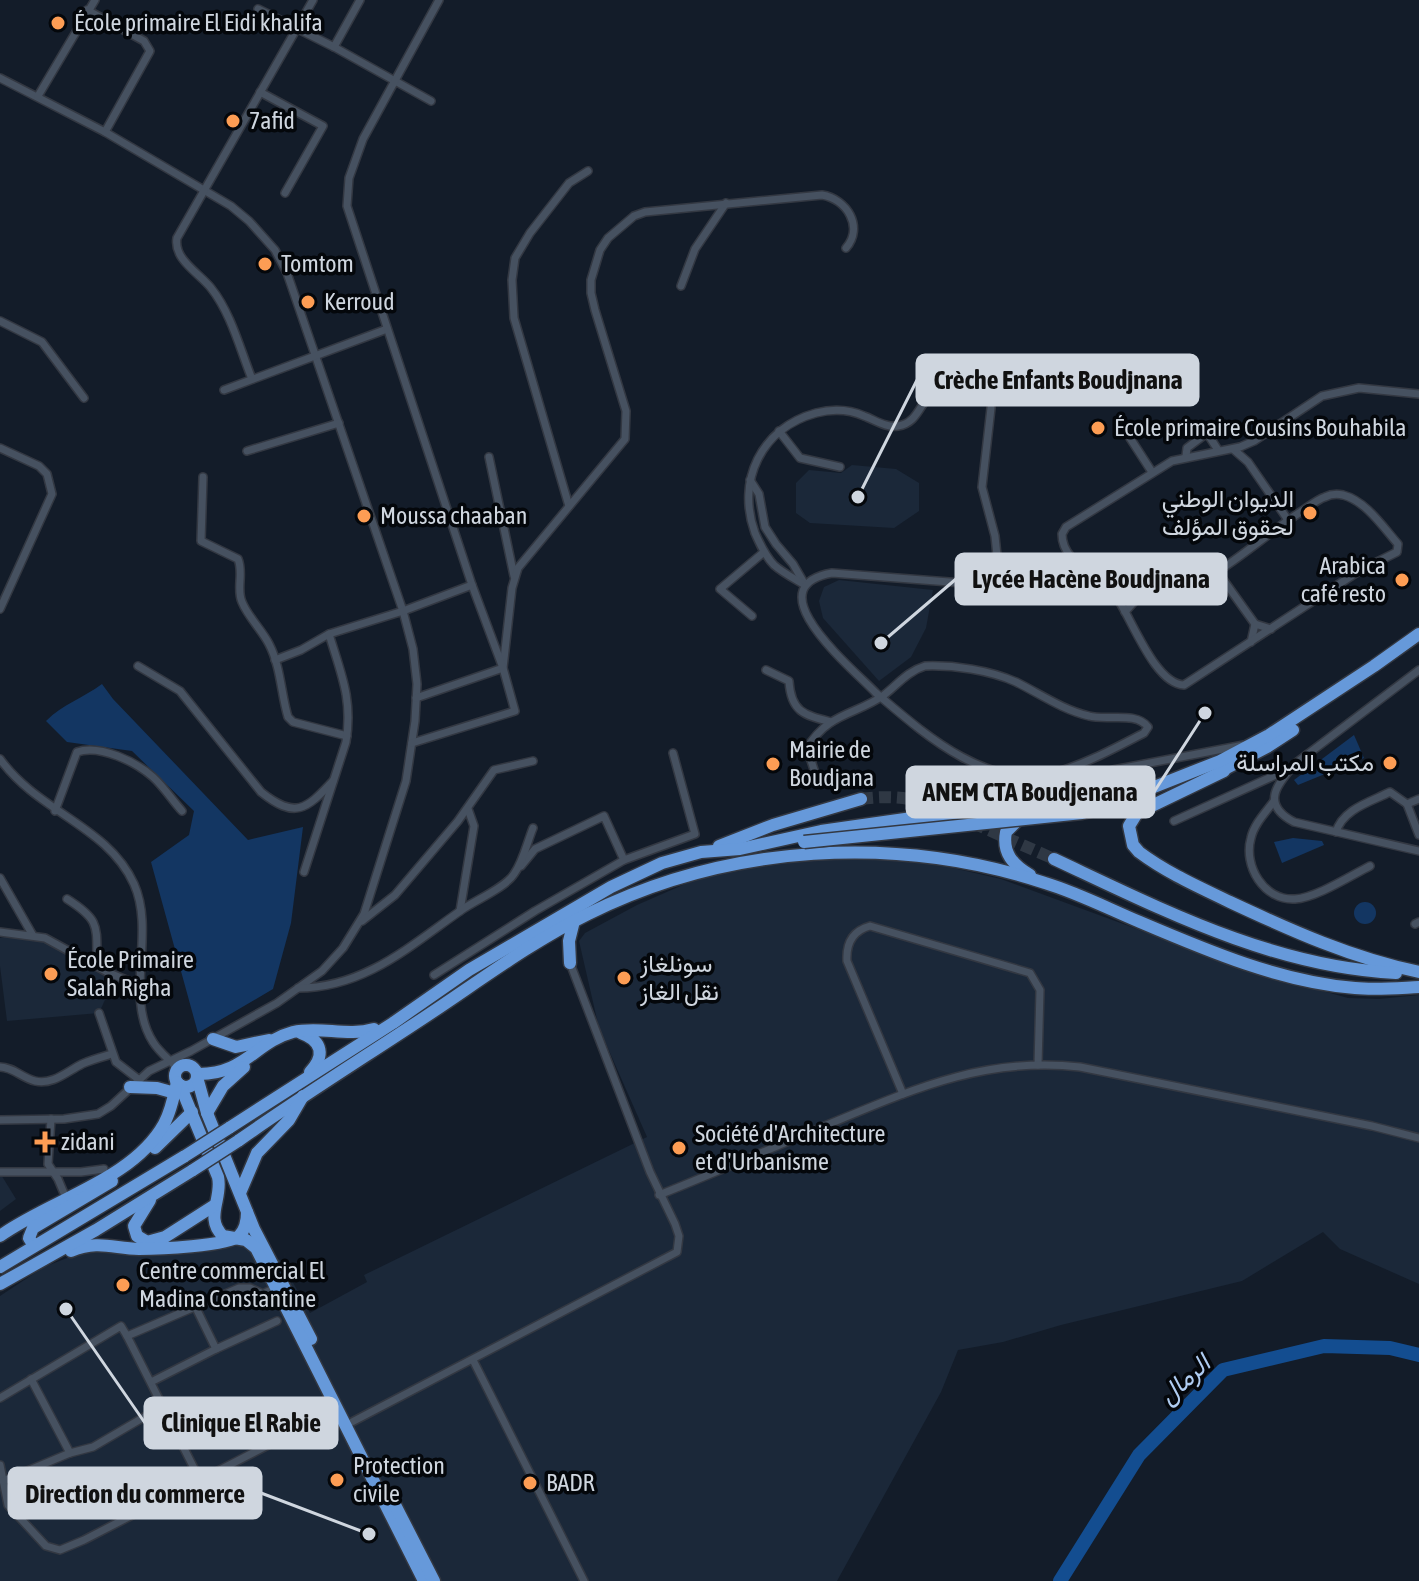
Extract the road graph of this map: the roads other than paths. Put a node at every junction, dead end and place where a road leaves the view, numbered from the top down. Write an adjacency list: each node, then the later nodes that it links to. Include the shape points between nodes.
1 (95, 0): 6 (street)
2 (313, 0): 7 (street)
3 (360, 0): 8 (street)
4 (439, 0): 10 (street)
5 (258, 9): 7 (street)
6 (87, 10): 12 (street); 14 (street, via 144,41 150,51)
7 (299, 29): 8 (street); 11 (street)
8 (334, 47): 10 (street)
9 (0, 78): 12 (street)
10 (395, 81): 13 (street); 22 (street, via 363,139 347,193 350,218)
11 (260, 92): 16 (street); 17 (street, via 323,126)
12 (38, 96): 14 (street)
13 (431, 101)
14 (105, 132): 16 (street)
15 (588, 171): 45 (street, via 569,183 530,233 515,258 512,280 514,318)
16 (205, 189): 23 (street, via 249,221 275,250); 24 (street, via 176,245 219,300)
17 (285, 193)
18 (726, 203): 19 (street, via 831,196 854,224); 20 (street, via 688,261); 45 (street, via 634,216 600,250 591,293 627,427 618,450)
19 (846, 248)
20 (681, 286)
21 (0, 321): 28 (street, via 42,342)
22 (387, 329): 23 (street); 50 (street)
23 (315, 354): 24 (street); 30 (street)
24 (252, 379): 26 (street)
25 (974, 387): 31 (street, via 936,391 912,421 901,426 835,409 796,420)
26 (224, 390)
27 (1419, 394): 33 (street, via 1340,390 1322,396)
28 (84, 398)
29 (991, 408): 52 (street, via 982,487)
30 (339, 423): 37 (street); 56 (street)
31 (779, 431): 41 (street, via 800,458); 44 (street, via 764,446)
32 (1130, 438): 42 (street)
33 (1254, 441): 35 (street); 40 (street)
34 (0, 448): 55 (street, via 39,466 52,494)
35 (1231, 448): 36 (street); 40 (street)
36 (1218, 450): 38 (street); 38 (street, via 1207,433 1187,448)
37 (247, 451)
38 (1186, 456): 42 (street)
39 (489, 457): 49 (street)
40 (1248, 462): 46 (street)
41 (840, 467)
42 (1152, 472): 53 (street, via 1062,534 1070,557)
43 (203, 477): 65 (street, via 201,541 238,559 242,604)
44 (750, 480): 47 (street, via 749,517); 51 (street, via 759,494 765,527)
45 (569, 506): 49 (street)
46 (1288, 520): 48 (street); 60 (street, via 1324,497 1342,495 1362,505 1398,544 1397,552)
47 (764, 552): 51 (street); 58 (street, via 720,589)
48 (1217, 571): 54 (street, via 1184,590); 59 (street)
49 (514, 576): 67 (street)
50 (472, 585): 56 (street); 67 (street)
51 (805, 585): 52 (street, via 832,573); 70 (street, via 801,601 808,620)
52 (1000, 585): 53 (street)
53 (1114, 593): 54 (street); 57 (street)
54 (1142, 593): 57 (street)
55 (0, 609)
56 (403, 611): 61 (street); 71 (street, via 413,649)
57 (1125, 612): 64 (street, via 1162,674 1176,685)
58 (752, 616)
59 (1255, 624): 60 (street); 64 (street)
60 (1271, 629): 64 (street)
61 (329, 634): 65 (street); 73 (street, via 349,700)
62 (1419, 634): 75 (highway)
63 (1419, 641): 80 (highway)
64 (1251, 642)
65 (275, 660): 73 (street, via 288,717)
66 (138, 666): 82 (street, via 180,691 275,803 299,809)
67 (503, 668): 71 (street); 74 (street, via 515,711)
68 (766, 670): 72 (street, via 789,681 790,695 802,713)
69 (1419, 670): 79 (street)
70 (881, 697): 72 (street); 81 (street, via 926,735 970,761 987,769); 81 (street, via 914,669 939,666 1012,680 1076,712 1139,719 1148,727 1098,757 1056,773)
71 (416, 698): 74 (street)
72 (831, 722): 83 (street, via 807,748)
73 (347, 736): 82 (street)
74 (412, 743): 112 (street, via 406,781)
75 (1254, 743): 81 (street, via 1060,785 1032,783); 88 (highway, via 1149,789 1076,805)
76 (673, 753): 100 (street, via 695,834)
77 (0, 759): 90 (street)
78 (533, 761): 89 (street, via 494,770)
79 (1290, 769): 86 (street); 92 (street)
80 (1224, 771): 96 (highway, bridge, via 1171,791 1082,813); 118 (highway, via 1137,813 1129,826 1139,852 1199,887 1319,942)
81 (1027, 774)
82 (335, 779): 103 (street)
83 (818, 782)
84 (861, 799): 98 (highway)
85 (1419, 799): 87 (street)
86 (1274, 801): 94 (street, via 1294,822); 102 (street, via 1252,833 1249,853 1254,875 1274,895 1298,899)
87 (1407, 804): 94 (street, via 1390,792 1346,814); 95 (street)
88 (1035, 807): 96 (highway, via 912,818); 106 (highway, via 1010,825 1005,844 1015,866)
89 (468, 809): 110 (street, via 474,826); 112 (street, via 395,895)
90 (55, 811): 91 (street, via 82,750 130,762 153,778); 120 (street, via 110,849 134,884 143,921)
91 (182, 811)
92 (1174, 821)
93 (533, 828): 104 (street)
94 (1336, 832): 97 (street)
95 (1419, 835)
96 (805, 838): 98 (highway); 101 (highway)
97 (1419, 851)
98 (701, 852): 109 (highway, via 662,863)
99 (1054, 859): 118 (highway, via 1194,924 1274,952 1346,968)
100 (624, 860): 104 (street, via 604,816 535,849); 107 (street)
101 (723, 865): 106 (highway, via 837,852 888,853); 111 (highway, via 643,889)
102 (1370, 866)
103 (304, 872)
104 (515, 874): 110 (street)
105 (0, 878): 114 (street)
106 (1044, 882): 121 (highway, via 1210,951 1311,981 1372,989)
107 (580, 884): 109 (street); 119 (street)
108 (67, 899): 117 (street, via 95,922)
109 (589, 899): 124 (highway, via 469,970)
110 (460, 911): 122 (street, via 377,969 340,984)
111 (574, 921): 115 (highway); 116 (highway)
112 (360, 923): 122 (street, via 322,971)
113 (0, 932): 114 (street)
114 (32, 934): 117 (street)
115 (548, 936): 116 (highway); 136 (highway)
116 (570, 963): 148 (street)
117 (97, 966): 120 (street)
118 (1419, 973)
119 (434, 975)
120 (141, 986): 130 (street, via 148,1032)
121 (1419, 987)
122 (296, 988): 126 (street)
123 (99, 1013): 128 (street)
124 (393, 1023): 125 (highway, via 354,1033); 136 (highway)
125 (298, 1032): 127 (highway); 136 (highway, via 313,1037 321,1051)
126 (213, 1039): 127 (highway, via 236,1047); 130 (street)
127 (276, 1040): 129 (highway)
128 (112, 1054): 132 (street, via 45,1082); 134 (street)
129 (250, 1058): 133 (highway, via 225,1071); 139 (highway, via 219,1091)
130 (174, 1064): 133 (highway, via 189,1066); 134 (street); 135 (highway)
131 (1038, 1065): 137 (street, via 980,1069); 137 (street, via 1040,990 1030,973 870,926 849,942 847,961); 142 (street, via 1080,1067)
132 (0, 1067)
133 (197, 1076): 135 (highway, via 192,1086); 139 (highway)
134 (134, 1083): 135 (highway); 140 (street, via 98,1114)
135 (177, 1087): 138 (highway); 149 (highway, via 162,1127 141,1152)
136 (302, 1089): 146 (highway, bridge, via 238,1141); 147 (highway, via 289,1120 257,1153); 154 (highway, bridge)
137 (903, 1094): 148 (street)
138 (192, 1112): 150 (highway, via 220,1183); 154 (highway, via 131,1168 33,1228 29,1238)
139 (207, 1113): 147 (highway)
140 (51, 1119): 141 (street); 145 (street, via 48,1164)
141 (0, 1120)
142 (1419, 1137)
143 (104, 1169): 145 (street)
144 (0, 1172): 145 (street)
145 (53, 1172): 149 (street)
146 (158, 1192): 150 (highway, via 134,1222 137,1236 147,1242 165,1237); 155 (highway)
147 (240, 1193): 151 (highway)
148 (659, 1195): 163 (street, via 679,1236 677,1252)
149 (66, 1198): 152 (highway)
150 (215, 1205): 153 (highway, via 218,1233)
151 (247, 1212): 153 (highway, via 244,1230); 169 (highway)
152 (0, 1236)
153 (236, 1239): 155 (highway, via 143,1249 91,1244); 158 (highway, via 256,1248)
154 (34, 1246): 156 (highway)
155 (52, 1254): 157 (highway)
156 (0, 1267)
157 (0, 1284)
158 (275, 1288): 159 (street, via 263,1294 239,1288); 168 (highway)
159 (196, 1308): 161 (street); 162 (street)
160 (277, 1321): 162 (street)
161 (127, 1336): 164 (street, via 121,1326); 165 (street)
162 (216, 1349): 165 (street)
163 (473, 1360): 169 (street); 176 (street)
164 (31, 1379): 166 (street); 170 (street)
165 (151, 1382): 167 (street)
166 (0, 1398)
167 (163, 1406): 170 (street, via 93,1447); 172 (street)
168 (338, 1409): 172 (street); 174 (highway)
169 (352, 1422): 175 (highway)
170 (70, 1453): 173 (street)
171 (0, 1465): 173 (street)
172 (200, 1480): 173 (street, via 60,1550 46,1546 8,1505)
173 (3, 1481)
174 (424, 1581)
175 (434, 1581)
176 (584, 1581)

